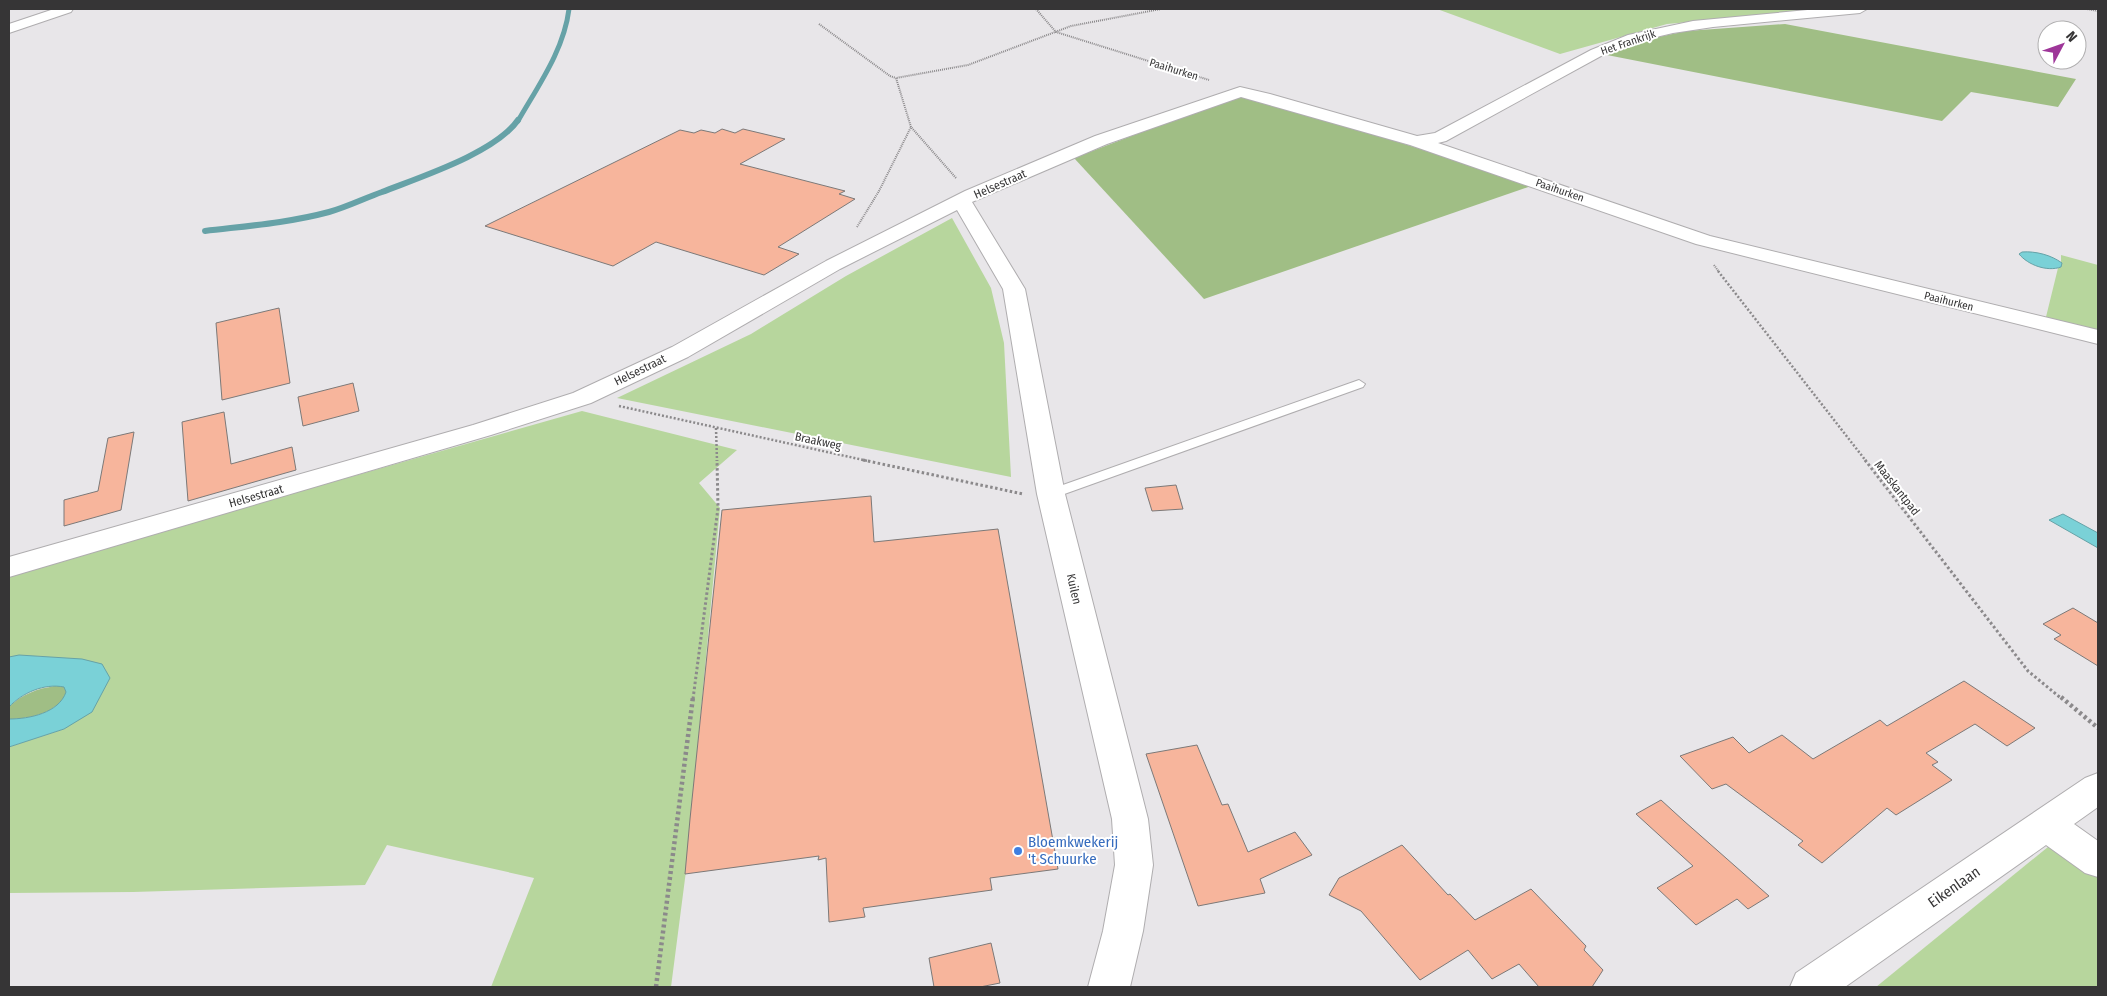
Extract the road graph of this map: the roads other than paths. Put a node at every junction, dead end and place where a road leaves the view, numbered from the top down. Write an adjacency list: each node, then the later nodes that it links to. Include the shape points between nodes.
1 (66, 9): 3 (street)
2 (1860, 9): 5 (street, Het Frankrijk, via 1715,22 1648,34 1612,45 1440,137)
3 (9, 29)
4 (1240, 92): 5 (street, Paaihurken); 6 (street, Helsestraat, via 1100,140)
5 (1416, 141): 7 (street, Paaihurken, via 1703,240)
6 (967, 199): 9 (street, Kuilen, via 1014,289); 10 (street, Helsestraat, via 833,265 680,352 582,398)
7 (2098, 337)
8 (1359, 384): 9 (lane)
9 (1051, 494): 14 (street, Kuilen, via 1130,819 1134,865)
10 (9, 567)
11 (2098, 788): 12 (street, Eikenlaan)
12 (2045, 824): 13 (street); 15 (street, Eikenlaan)
13 (2098, 861)
14 (1109, 987)
15 (1811, 987)

